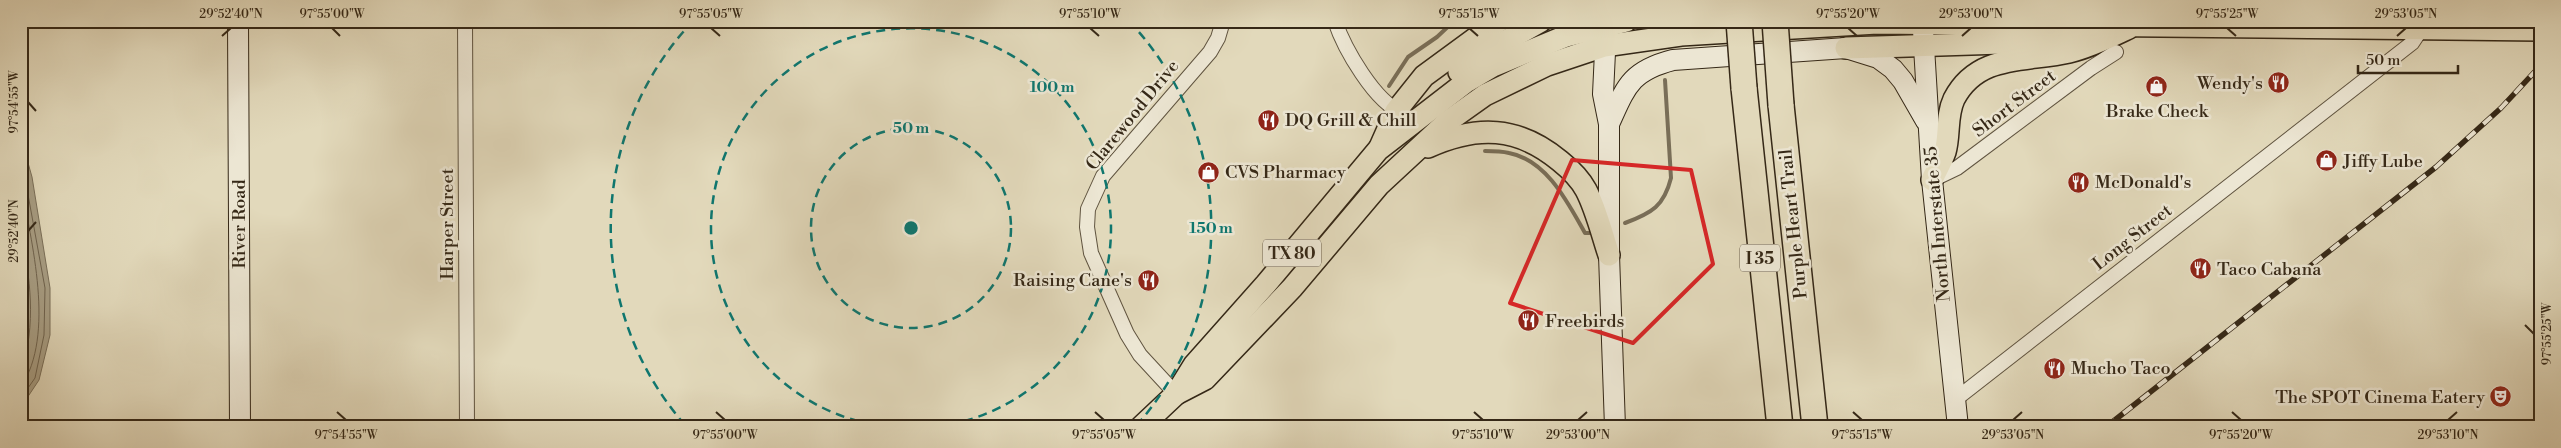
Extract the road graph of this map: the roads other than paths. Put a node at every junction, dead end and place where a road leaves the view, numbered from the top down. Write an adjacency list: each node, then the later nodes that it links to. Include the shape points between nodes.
1 (238, 21): 30 (main road, River Road)
2 (465, 21): 31 (street, Harper Street)
3 (1223, 21): 28 (street, Clarewood Drive, via 1210,52 1103,176 1088,209 1091,253 1127,334 1140,355)
4 (1335, 21): 19 (street, via 1353,60)
5 (1499, 21): 19 (main road, via 1424,76)
6 (1541, 21): 20 (main road, via 1464,68 1446,83)
7 (1739, 21): 34 (highway, Purple Heart Trail / I 35, bridge, via 1756,222)
8 (1775, 21): 35 (highway, Purple Heart Trail / I 35, bridge)
9 (1922, 22): 10 (main road, TX 80); 14 (main road, TX 80, via 1681,35); 16 (main road, North Interstate 35)
10 (2098, 23): 12 (main road, TX 80); 16 (main road, via 2043,41)
11 (2338, 24): 12 (main road, TX 80); 13 (main road, TX 80)
12 (2137, 25): 25 (main road, via 2070,52 2001,61 1981,69 1954,99 1945,151)
13 (2422, 28): 15 (main road, TX 80); 29 (street, Long Street, via 2412,43)
14 (1611, 29): 20 (main road, TX 80, via 1566,36 1493,66 1466,82); 21 (main road, via 1603,94); 24 (main road, TX 80, via 1485,95)
15 (2540, 30)
16 (1924, 44): 17 (main road); 22 (main road, North Interstate 35)
17 (1846, 48): 21 (main road, via 1672,60 1651,66 1634,78 1625,90); 22 (main road, via 1878,58 1893,69)
18 (2116, 52): 25 (street, Short Street, via 1957,168)
19 (1396, 111): 20 (street); 23 (main road)
20 (1417, 120): 23 (main road, TX 80); 27 (main road, via 1397,152 1302,263)
21 (1609, 124): 26 (main road)
22 (1928, 125): 25 (main road, North Interstate 35)
23 (1378, 150): 28 (main road, TX 80, via 1194,365)
24 (1410, 155): 26 (main road, via 1452,136 1478,132 1522,138 1548,151 1572,171 1586,189); 27 (main road, TX 80, via 1379,185)
25 (1932, 180): 29 (main road, North Interstate 35)
26 (1609, 255): 33 (main road)
27 (1292, 288): 28 (main road, TX 80, via 1205,379)
28 (1176, 394): 32 (main road, TX 80)
29 (1956, 399): 36 (main road, North Interstate 35)
30 (240, 427)
31 (467, 427)
32 (1140, 427)
33 (1615, 427)
34 (1780, 427)
35 (1815, 427)
36 (1958, 427)

